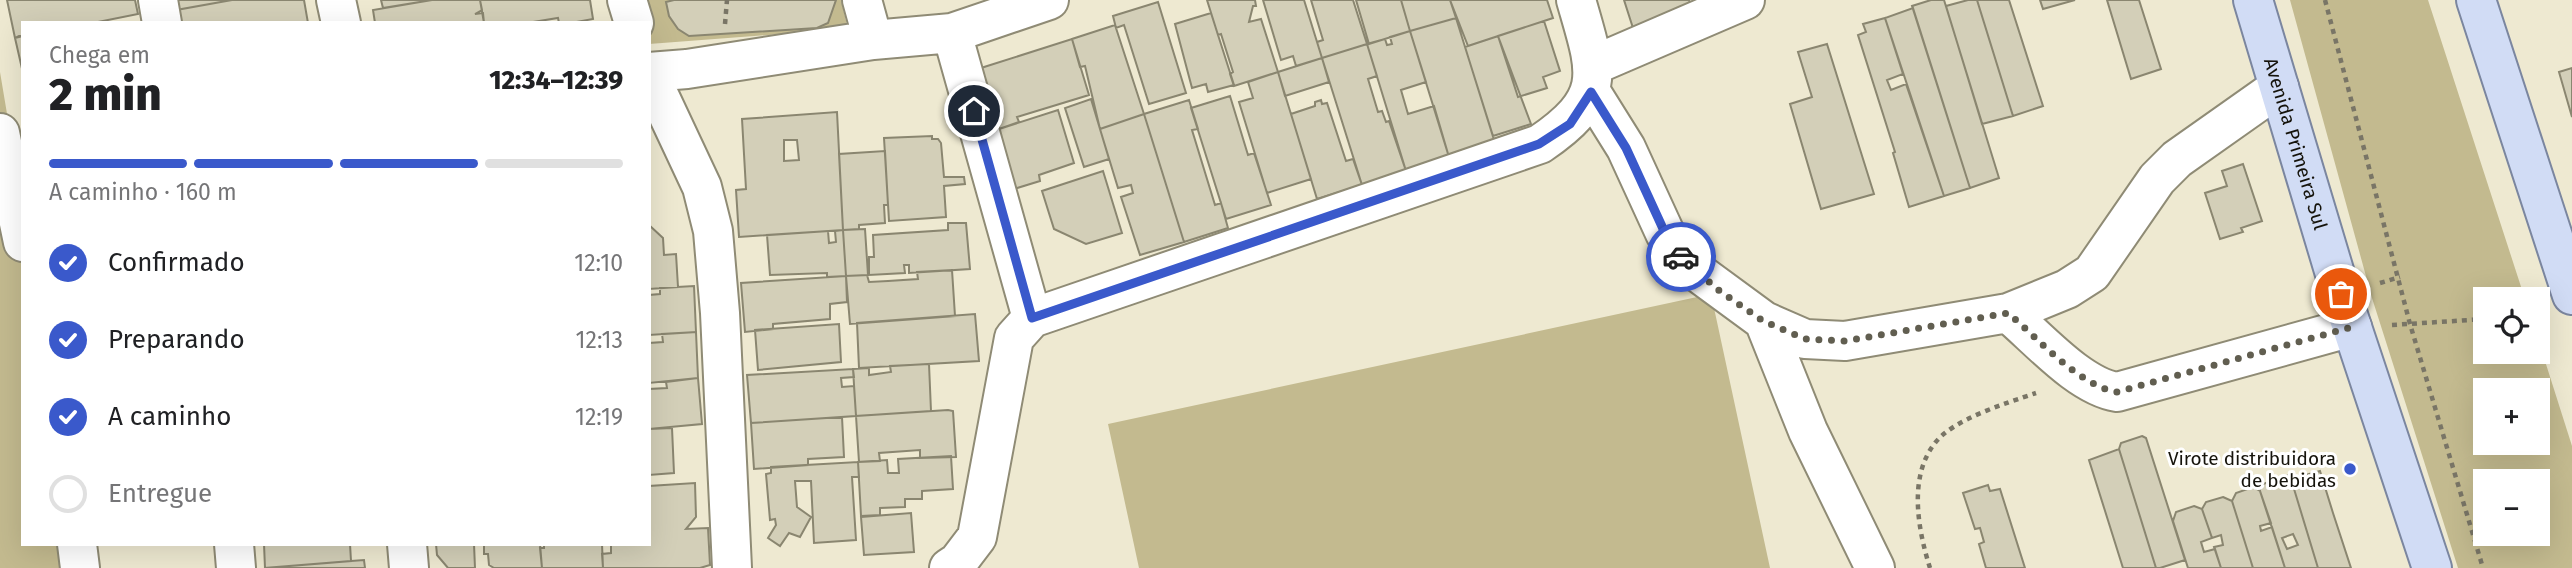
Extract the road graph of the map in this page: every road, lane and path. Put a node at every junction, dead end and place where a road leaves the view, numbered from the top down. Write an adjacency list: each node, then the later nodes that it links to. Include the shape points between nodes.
1 (158, 0): 11 (street)
2 (336, 0): 12 (street)
3 (627, 0): 13 (street)
4 (862, 0): 15 (street)
5 (1049, 0): 14 (street)
6 (1576, 0): 17 (street)
7 (1745, 0): 17 (street)
8 (2253, 0): 19 (main road, Avenida Primeira Sul)
9 (2325, 0): 28 (path)
10 (2476, 0): 23 (main road)
11 (162, 21)
12 (341, 21)
13 (633, 21)
14 (952, 33): 15 (street); 25 (street)
15 (873, 40): 16 (street)
16 (651, 73)
17 (1593, 79): 25 (street, via 1570,124 1539,144); 27 (street, via 1665,233 1685,262)
18 (651, 82): 21 (street)
19 (2279, 87): 24 (street, via 2177,159 2157,179 2092,272 2067,289); 29 (main road, Avenida Primeira Sul)
20 (0, 133): 22 (street)
21 (664, 143): 36 (street, via 702,187 713,231)
22 (21, 233)
23 (2572, 295)
24 (2008, 313): 27 (street, via 1845,341 1805,339); 29 (street, via 2083,378 2100,389 2117,392)
25 (1032, 318): 37 (street, via 1014,338 977,537)
26 (2473, 320): 28 (path)
27 (1763, 321): 38 (street, via 1808,431)
28 (2410, 324): 29 (path); 40 (path)
29 (2352, 327): 39 (main road, Avenida Primeira Sul)
30 (77, 546): 33 (street)
31 (234, 546): 34 (street)
32 (407, 546): 35 (street)
33 (80, 568)
34 (236, 568)
35 (409, 568)
36 (732, 568)
37 (949, 568)
38 (1875, 568)
39 (2431, 568)
40 (2483, 568)

